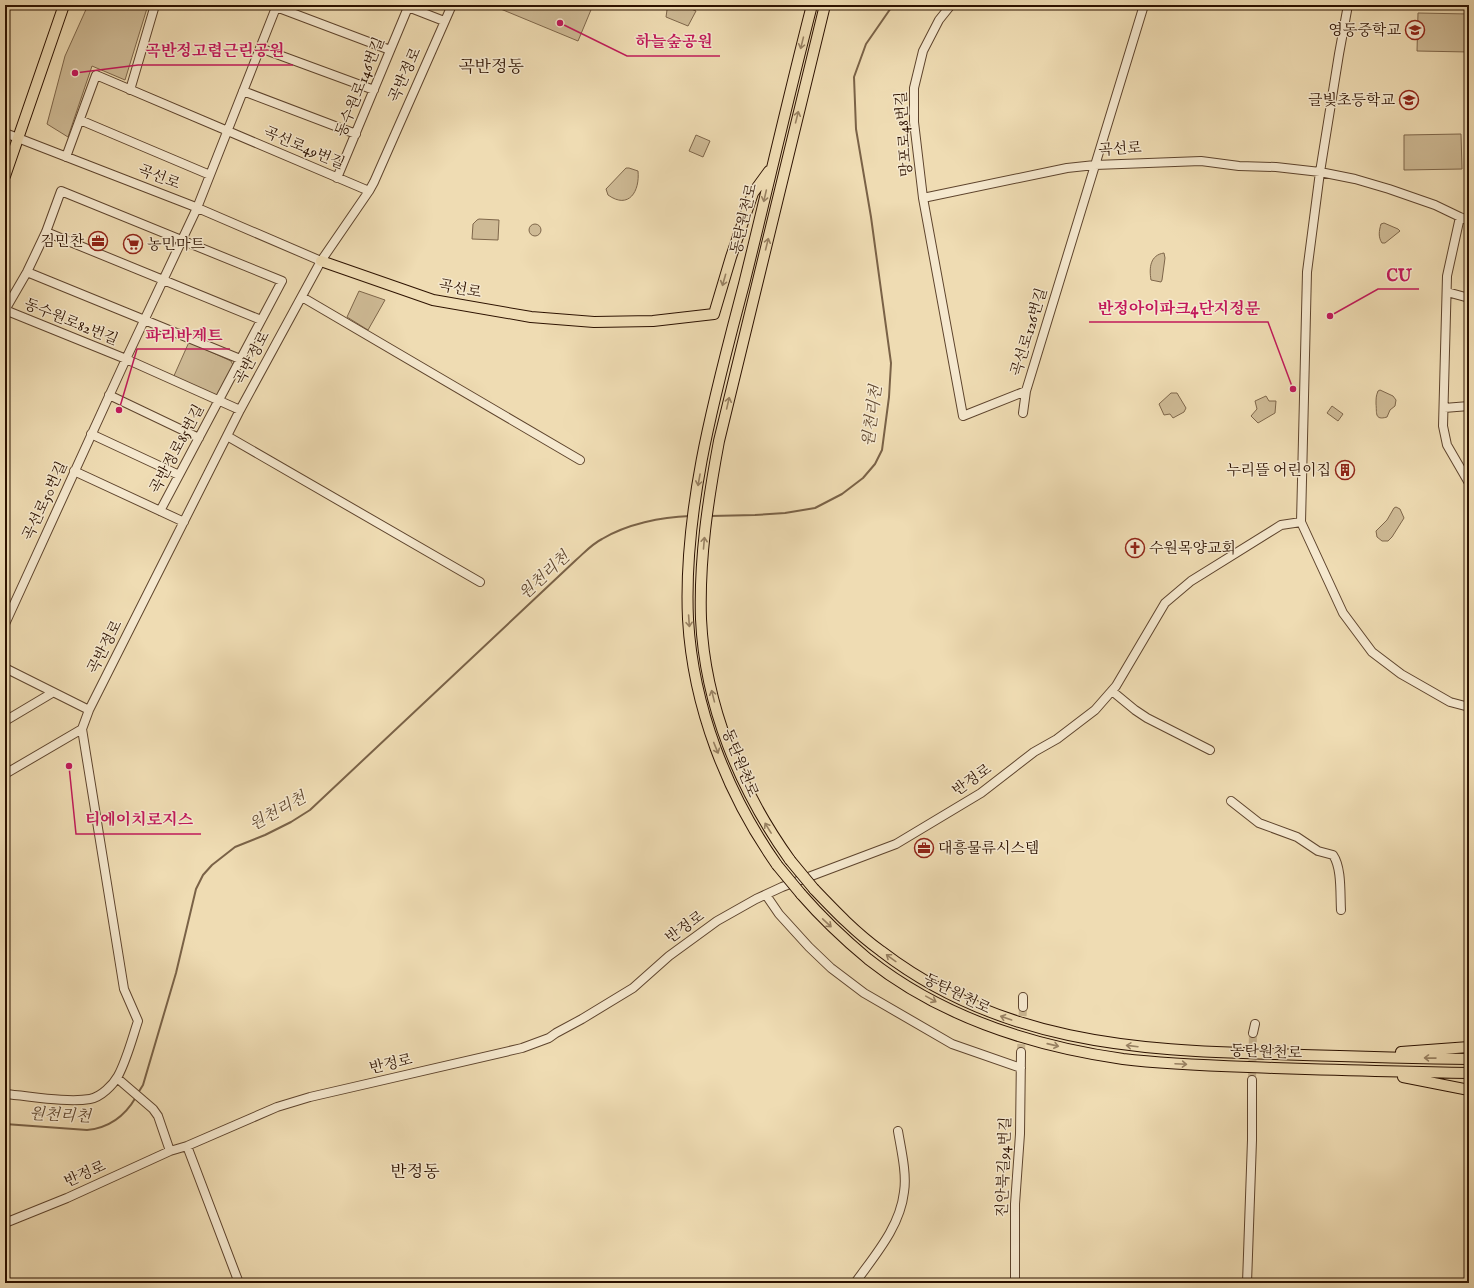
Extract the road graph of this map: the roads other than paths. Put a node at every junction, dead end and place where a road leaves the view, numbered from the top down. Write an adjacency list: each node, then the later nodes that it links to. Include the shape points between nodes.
1 (64, 5): 21 (main road)
2 (155, 5): 14 (street)
3 (452, 5): 11 (street, 곡반정로)
4 (812, 5): 24 (main road, 동탄원천로, one-way to 24)
5 (826, 5): 84 (main road, 동탄원천로, one-way to 5, bridge, via 1144,1048 1043,1030 986,1011 922,979 880,951 836,912 790,860 759,813 741,778 718,716 705,654 701,619 701,582 708,503 719,441 745,331)
6 (951, 5): 30 (street, 망포로48번길, via 939,20 923,51 914,88 914,122)
7 (1144, 5): 23 (street, 곡선로126번길)
8 (1348, 5): 25 (street)
9 (275, 6): 12 (street); 13 (street)
10 (407, 6): 11 (street, 동수원로146번길); 13 (street, 동수원로146번길)
11 (444, 21): 29 (street, 곡반정로)
12 (260, 48): 15 (street); 16 (street)
13 (390, 50): 15 (street, 동수원로146번길)
14 (130, 90): 17 (street, 곡선로49번길, via 96,75); 18 (street, 곡선로49번길)
15 (374, 90): 20 (street, 동수원로146번길)
16 (243, 92): 18 (street); 20 (street, 곡선로49번길)
17 (80, 120): 22 (street); 26 (street)
18 (228, 131): 26 (street); 28 (street, 곡선로49번길)
19 (5, 133): 21 (street, 곡선로)
20 (356, 134): 28 (street, 동수원로146번길)
21 (18, 138): 22 (street, 곡선로); 27 (main road)
22 (66, 157): 31 (street, 곡선로)
23 (1095, 165): 25 (street, 곡선로, via 1200,161); 30 (street, 곡선로, via 1068,168); 47 (street, 곡선로126번길)
24 (772, 167): 36 (main road, 곡선로, one-way to 36, via 753,193 714,314 653,321 594,322 531,318 433,300); 87 (main road, 동탄원천로, one-way to 87, bridge, via 706,441 695,503 688,582 688,620 692,654 705,717 744,814 760,840 777,865 823,919 868,959 937,1003 998,1030 1031,1040 1125,1059 1176,1064)
25 (1320, 172): 32 (street, 곡선로, via 1389,189); 63 (street, via 1307,272)
26 (210, 175): 31 (street)
27 (5, 176)
28 (338, 178): 29 (street, 곡선로49번길)
29 (369, 191): 36 (street, 곡반정로)
30 (923, 198): 47 (street, 곡선로126번길, via 963,416)
31 (197, 208): 35 (street, 곡선로50번길); 36 (street, 곡선로)
32 (1460, 217): 33 (street, 곡선로); 39 (street, via 1447,276)
33 (1469, 221)
34 (46, 232): 35 (street, 동수원로82번길, via 61,192); 37 (street, 동수원로82번길); 38 (street)
35 (182, 240): 38 (street, 곡선로50번길); 44 (street, 곡반정로85번길, via 282,281)
36 (321, 261): 40 (street, 곡반정로)
37 (27, 272): 42 (street, 동수원로82번길); 43 (street)
38 (163, 280): 43 (street, 곡선로50번길); 44 (street)
39 (1447, 292): 41 (street); 51 (street)
40 (302, 297): 52 (street, 곡반정로); 57 (street)
41 (1469, 298)
42 (5, 310): 45 (street, 동수원로82번길)
43 (144, 320): 45 (street, 곡선로50번길); 46 (street)
44 (261, 320): 46 (street, 곡반정로85번길)
45 (126, 359): 48 (street, 곡선로50번길); 49 (street, 동수원로82번길)
46 (240, 359): 49 (street, 곡반정로85번길)
47 (1026, 391): 53 (street)
48 (109, 395): 54 (street, 곡선로50번길); 56 (street)
49 (219, 399): 52 (street, 동수원로82번길); 56 (street, 곡반정로85번길)
50 (1469, 406): 51 (street)
51 (1444, 408): 60 (street, via 1443,426 1447,445)
52 (240, 410): 55 (street, 곡반정로)
53 (1023, 413)
54 (91, 434): 58 (street, 곡선로50번길); 59 (street)
55 (227, 436): 62 (street, 곡반정로); 64 (street)
56 (199, 438): 59 (street, 곡반정로85번길)
57 (580, 460)
58 (74, 471): 61 (street, 곡반정로85번길); 65 (street, 곡선로50번길)
59 (179, 475): 61 (street, 곡반정로85번길)
60 (1469, 483)
61 (160, 511): 62 (street, 곡반정로85번길)
62 (184, 522): 70 (street, 곡반정로)
63 (1301, 522): 67 (street, 반정로, via 1282,525 1190,581 1166,603); 69 (street, via 1343,613 1372,652 1401,674 1450,702)
64 (480, 582)
65 (5, 624)
66 (5, 668): 68 (street)
67 (1112, 691): 73 (street, via 1147,718); 76 (street, 반정로, via 1096,710 1062,735 1034,752 981,793 930,824 896,844)
68 (52, 693): 70 (street); 71 (street)
69 (1469, 708)
70 (89, 710): 72 (street, 곡반정로)
71 (6, 719)
72 (82, 728): 74 (street); 89 (street, via 124,989 138,1021)
73 (1210, 750)
74 (5, 774)
75 (1231, 801): 77 (street, via 1259,823 1297,837 1318,852 1333,855 1337,861)
76 (766, 895): 86 (street, via 779,914 814,952 864,993 952,1044); 94 (street, 반정로, via 717,921 669,956 633,988 549,1038 522,1048 310,1097 277,1107)
77 (1341, 910)
78 (1023, 997): 79 (street)
79 (1023, 1007)
80 (1255, 1024): 81 (street)
81 (1253, 1033)
82 (1469, 1047): 84 (main road)
83 (1021, 1052): 86 (street, 진안북길94번길)
84 (1364, 1057): 85 (main road, 동탄원천로, one-way to 84)
85 (1469, 1059)
86 (1022, 1068): 99 (street, 진안북길94번길, via 1015,1204)
87 (1364, 1071): 88 (main road, 동탄원천로); 91 (main road)
88 (1469, 1073)
89 (121, 1080): 92 (street, via 92,1098 70,1100); 95 (street, via 158,1116)
90 (1252, 1080): 100 (street)
91 (1469, 1090)
92 (5, 1094)
93 (898, 1131): 98 (street, via 905,1191 901,1208 894,1226)
94 (186, 1146): 95 (street, 반정로); 97 (street)
95 (170, 1151): 96 (street, 반정로)
96 (5, 1223)
97 (239, 1283)
98 (855, 1283)
99 (1015, 1283)
100 (1247, 1283)

